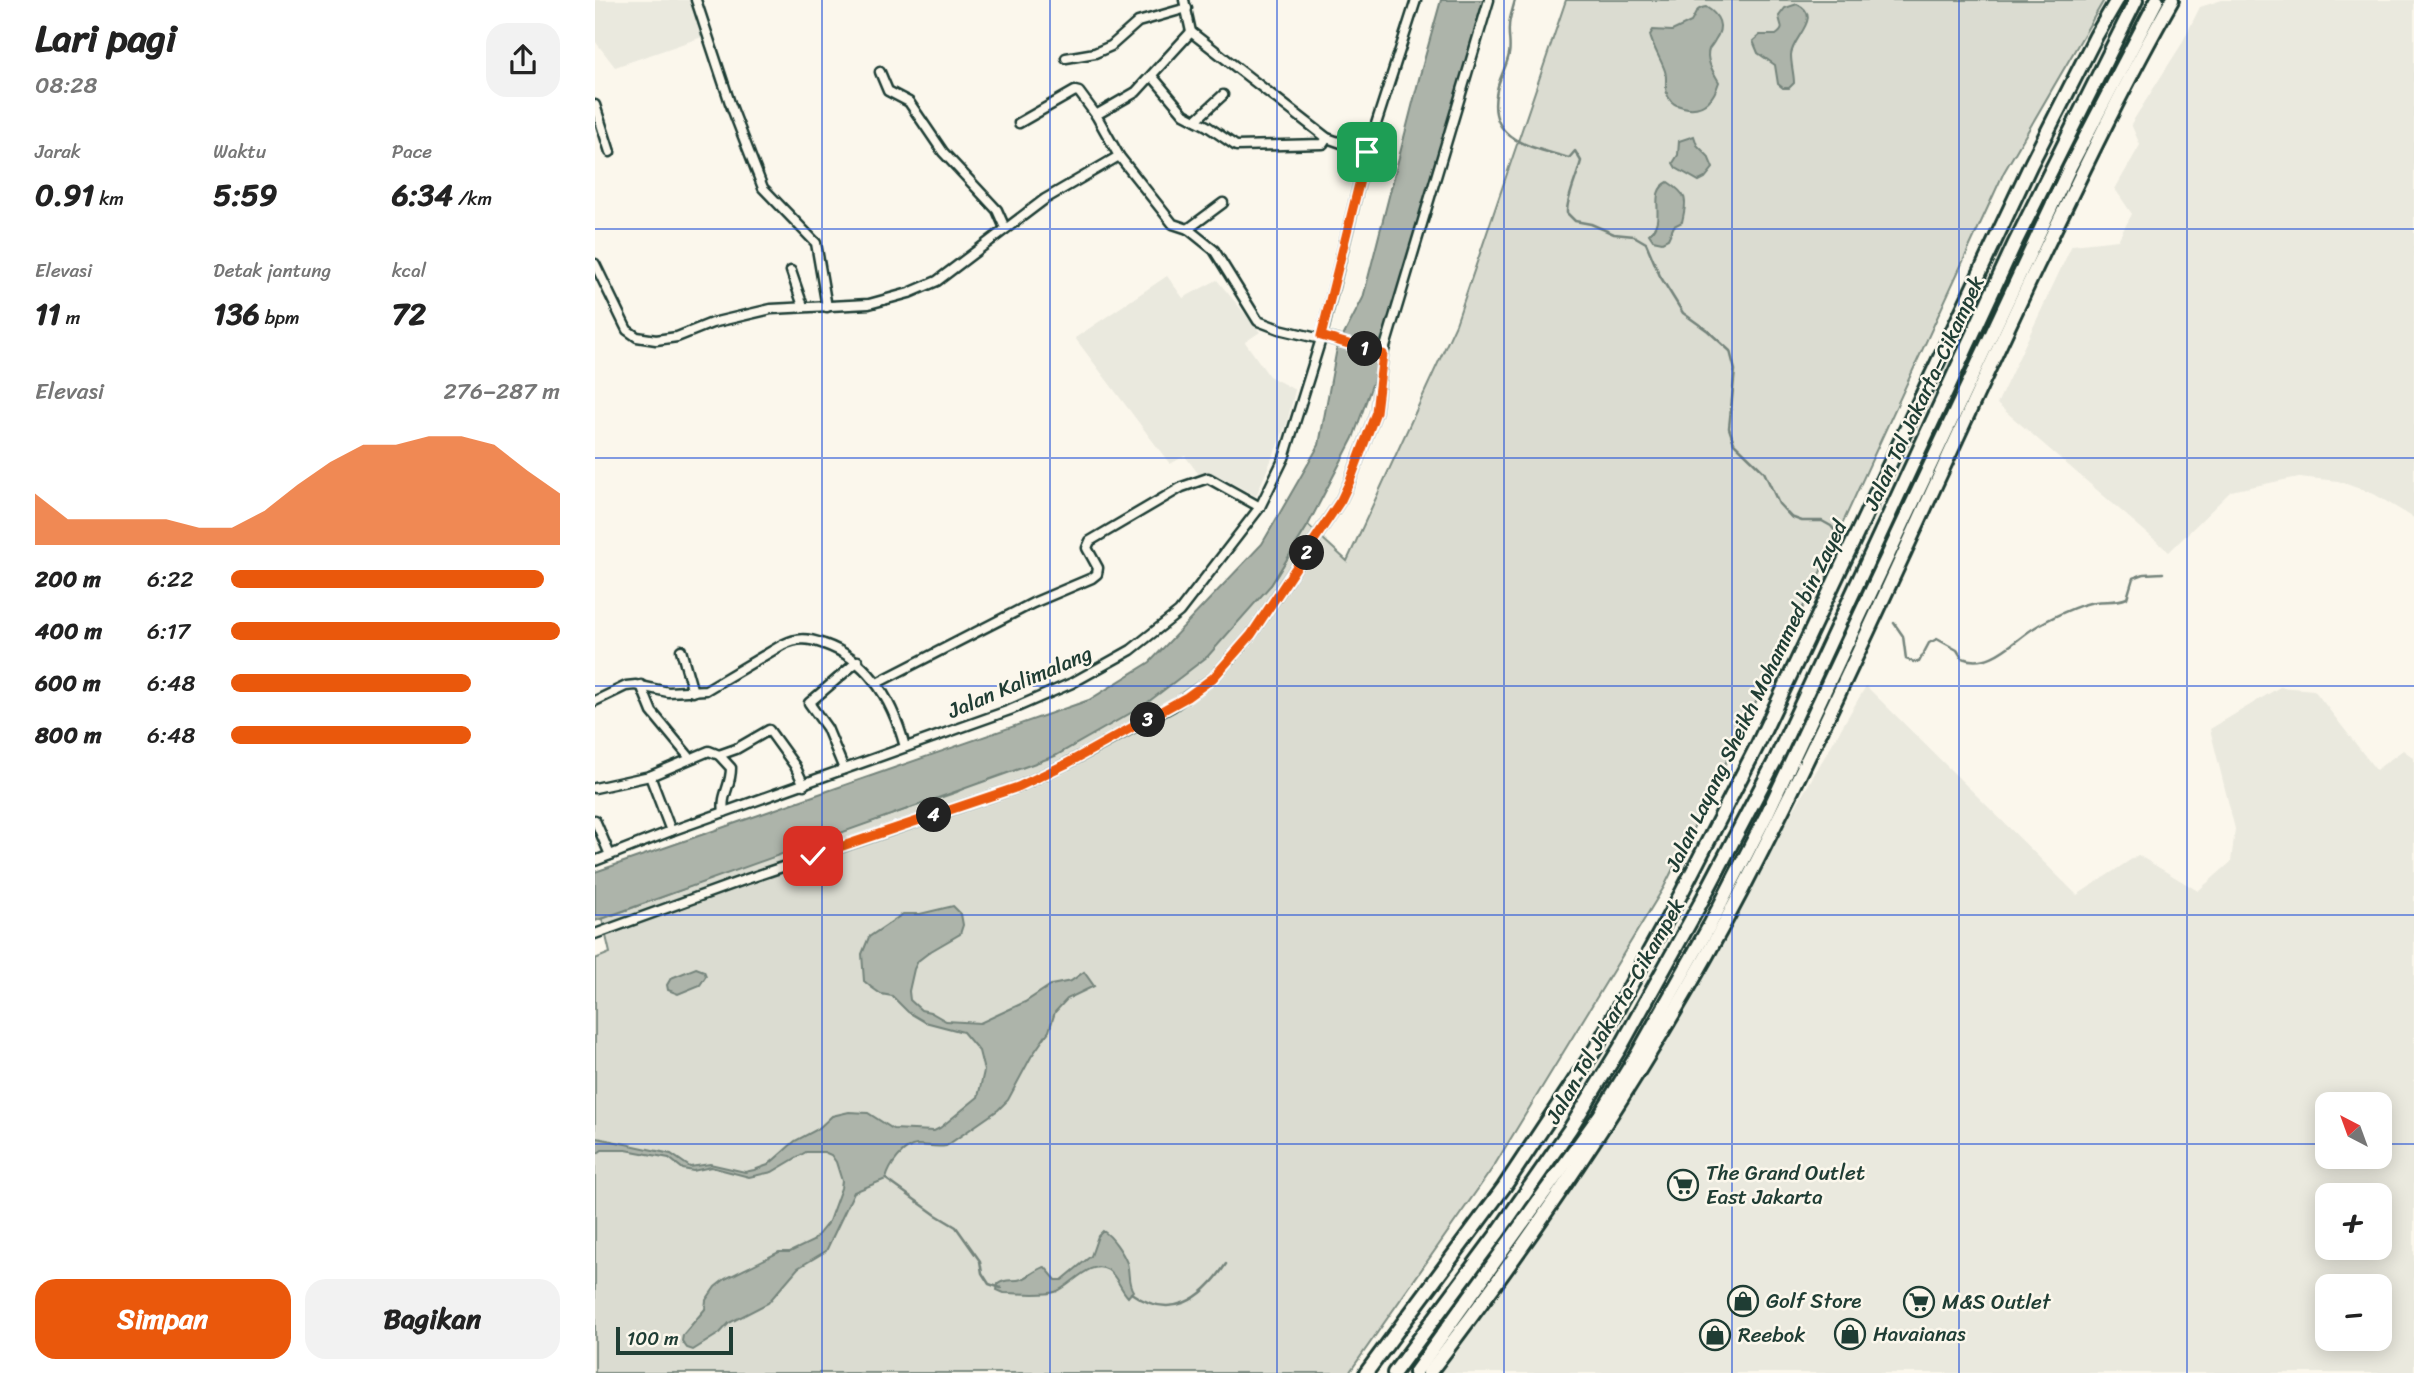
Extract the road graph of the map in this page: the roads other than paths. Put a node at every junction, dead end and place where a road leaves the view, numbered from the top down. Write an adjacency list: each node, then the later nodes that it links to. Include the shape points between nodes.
1 (696, 0): 29 (street, via 763,188 817,243)
2 (1416, 0): 21 (street, Jalan Kalimalang)
3 (1489, 0): 31 (street)
4 (2117, 0): 52 (highway, Jalan Layang Sheikh Mohammed bin Zayed, via 2031,164 1757,746 1681,894 1596,1048 1504,1187)
5 (2136, 0): 53 (highway, Jalan Tol Jakarta–Cikampek, via 2014,245 1776,759 1700,904 1570,1129)
6 (2157, 0): 54 (highway, Jalan Tol Jakarta–Cikampek, via 2070,167 1710,925 1600,1115)
7 (2172, 0): 55 (highway, via 2065,207 1809,755 1734,904 1599,1136)
8 (1185, 4): 9 (street); 10 (street, via 1138,23 1111,46)
9 (1191, 32): 12 (street); 19 (street)
10 (1066, 58)
11 (880, 72): 24 (street, via 888,91 909,102 943,152 997,210)
12 (1152, 76): 15 (street); 16 (street, via 1184,114)
13 (1223, 95): 16 (street)
14 (595, 105): 18 (street)
15 (1096, 115): 17 (street, via 1075,92); 22 (street)
16 (1196, 120): 19 (street, via 1236,146 1323,144)
17 (1019, 123)
18 (599, 130): 20 (street)
19 (1327, 138): 21 (street)
20 (610, 152)
21 (1367, 152): 30 (street, Jalan Kalimalang)
22 (1119, 156): 24 (street); 25 (street, via 1173,223)
23 (1223, 203): 25 (street)
24 (1005, 228): 29 (street, via 937,281 869,304)
25 (1188, 229): 30 (street, via 1214,250 1261,324)
26 (595, 264): 28 (street, via 627,330 637,337 677,337 712,323)
27 (791, 271): 28 (street)
28 (803, 306): 29 (street)
29 (827, 307)
30 (1324, 337): 31 (street); 32 (street, Jalan Kalimalang, via 1285,458)
31 (1380, 353): 51 (street, via 1376,412 1341,500 1256,630 1218,673 1195,691 1018,787)
32 (1260, 507): 35 (street, via 1208,478 1182,488 1090,541 1087,548 1098,568 1092,578); 39 (street, Jalan Kalimalang, via 1179,612 1131,650 1010,710)
33 (681, 650): 37 (street)
34 (857, 661): 35 (street); 37 (street, via 836,648 797,639 713,687); 42 (street, via 809,703 827,728)
35 (877, 683): 39 (street, via 895,713)
36 (641, 685): 37 (street); 38 (street, via 626,686); 41 (street, via 652,712)
37 (693, 692)
38 (595, 701)
39 (905, 747): 42 (street, Jalan Kalimalang)
40 (719, 755): 41 (street, via 709,751); 44 (street, via 769,730); 46 (street, via 731,768 730,784 722,799)
41 (690, 758): 43 (street)
42 (844, 769): 44 (street, Jalan Kalimalang)
43 (650, 776): 45 (street); 48 (street)
44 (803, 785): 46 (street, Jalan Kalimalang)
45 (595, 788)
46 (724, 812): 48 (street, Jalan Kalimalang)
47 (595, 820): 49 (street)
48 (671, 831): 49 (street, Jalan Kalimalang)
49 (610, 855): 50 (street, Jalan Kalimalang)
50 (595, 861)
51 (595, 934)
52 (1366, 1373)
53 (1394, 1373)
54 (1415, 1373)
55 (1429, 1373)

